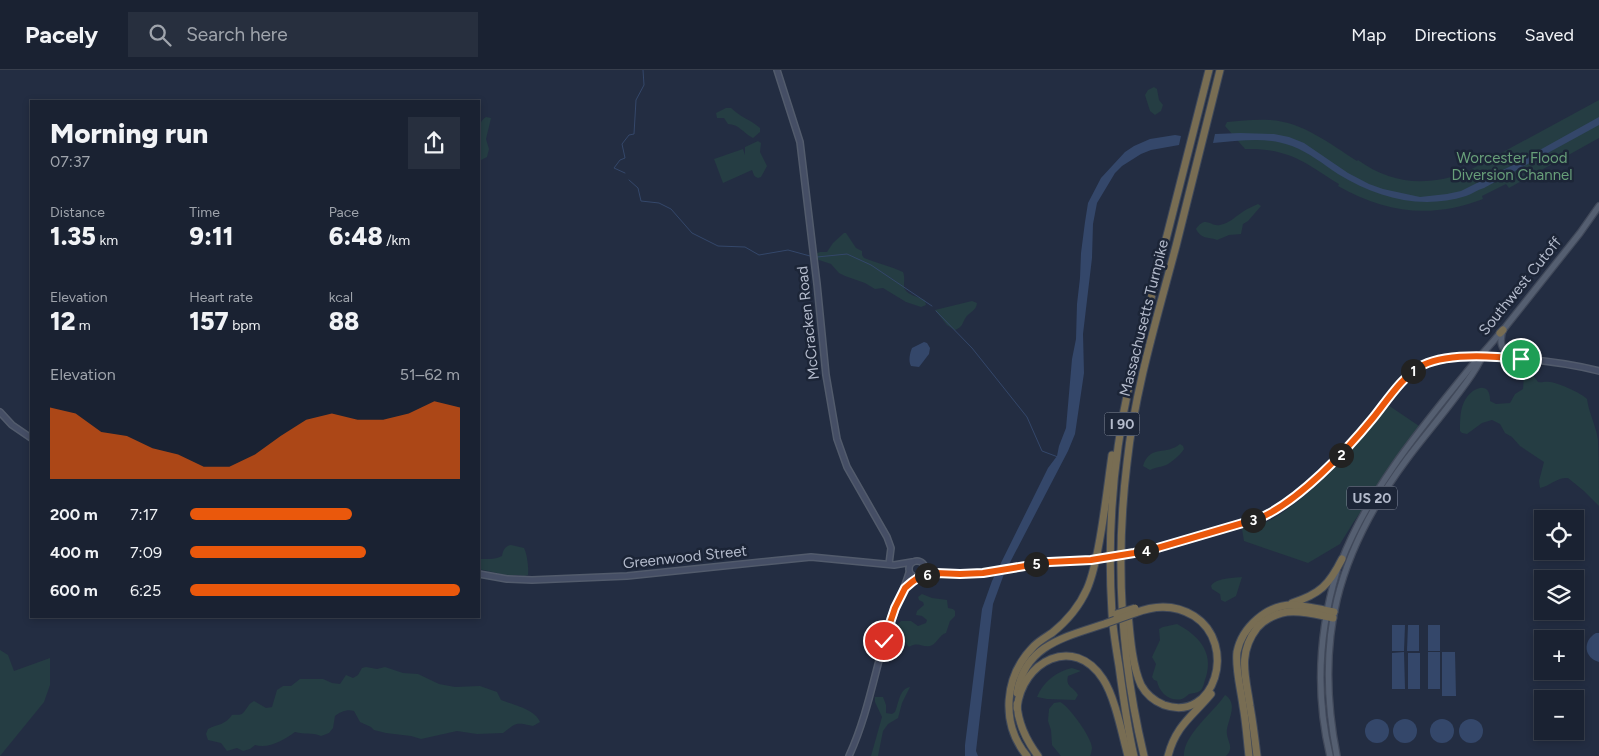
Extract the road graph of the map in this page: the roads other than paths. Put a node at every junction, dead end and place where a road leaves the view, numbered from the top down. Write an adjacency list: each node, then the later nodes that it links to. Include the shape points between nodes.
1 (778, 70): 15 (street, McCracken Road, via 800,142 826,375 837,439 847,467 887,537)
2 (1209, 70): 9 (highway, Massachusetts Turnpike / I 90)
3 (1220, 70): 12 (highway, Massachusetts Turnpike / I 90, via 1137,397 1126,473)
4 (1599, 206): 5 (main road, Southwest Cutoff / US 20)
5 (1501, 331): 6 (main road, Southwest Cutoff / US 20); 7 (main road, via 1502,347)
6 (1482, 356): 7 (street); 13 (main road, Southwest Cutoff / US 20, via 1387,476 1359,521); 18 (street, bridge, via 1437,360 1418,367 1332,464 1297,494 1256,519 1134,553 1049,562 994,572); 24 (main road, Southwest Cutoff / US 20, via 1469,380 1406,461 1376,506 1349,562)
7 (1521, 359): 8 (street)
8 (1599, 371)
9 (1126, 401): 26 (highway, via 1114,446 1095,564 1087,589 1064,623); 32 (highway, Massachusetts Turnpike / I 90, via 1113,500 1111,582 1124,708)
10 (0, 412): 11 (street)
11 (30, 437)
12 (1121, 559): 23 (highway, via 1131,643 1141,684 1150,697 1168,706 1189,705 1201,698 1215,678 1218,664 1215,643 1208,630 1197,619 1178,609); 33 (highway, Massachusetts Turnpike / I 90, via 1127,664)
13 (1342, 559): 22 (highway, via 1334,575 1317,593); 24 (main road, Southwest Cutoff / US 20, via 1333,586)
14 (912, 562): 15 (street, Greenwood Street); 16 (street, via 919,561); 17 (street)
15 (891, 564): 17 (street, Greenwood Street); 19 (street, Greenwood Street, via 814,557 627,576 530,580)
16 (925, 566): 18 (street); 20 (street)
17 (909, 572): 20 (street, via 913,577); 21 (street)
18 (936, 573): 20 (street)
19 (480, 574)
20 (920, 577): 21 (street)
21 (905, 588): 28 (street, via 892,616 866,710)
22 (1282, 607): 24 (highway, via 1301,606); 35 (highway, via 1264,614 1249,628 1238,652)
23 (1135, 610): 25 (highway, bridge); 34 (highway, via 1161,602 1186,607 1205,619 1220,646 1222,661 1218,682 1209,697 1181,727)
24 (1330, 614): 36 (highway, via 1278,614 1260,624 1246,646 1244,667); 37 (main road, Southwest Cutoff / US 20, via 1321,652 1320,684); 38 (main road, Southwest Cutoff / US 20, via 1328,695)
25 (1107, 621): 26 (highway, via 1054,638); 27 (highway, via 1057,640 1032,658 1020,680)
26 (1028, 654): 29 (highway, via 1013,677 1008,703 1013,733)
27 (1017, 708): 30 (highway, via 1024,734); 31 (highway, via 1020,691 1032,671 1042,663 1064,656 1079,659 1095,669 1110,692)
28 (849, 756)
29 (1027, 756)
30 (1038, 756)
31 (1128, 756)
32 (1134, 756)
33 (1144, 756)
34 (1168, 756)
35 (1249, 756)
36 (1257, 756)
37 (1330, 756)
38 (1337, 756)

